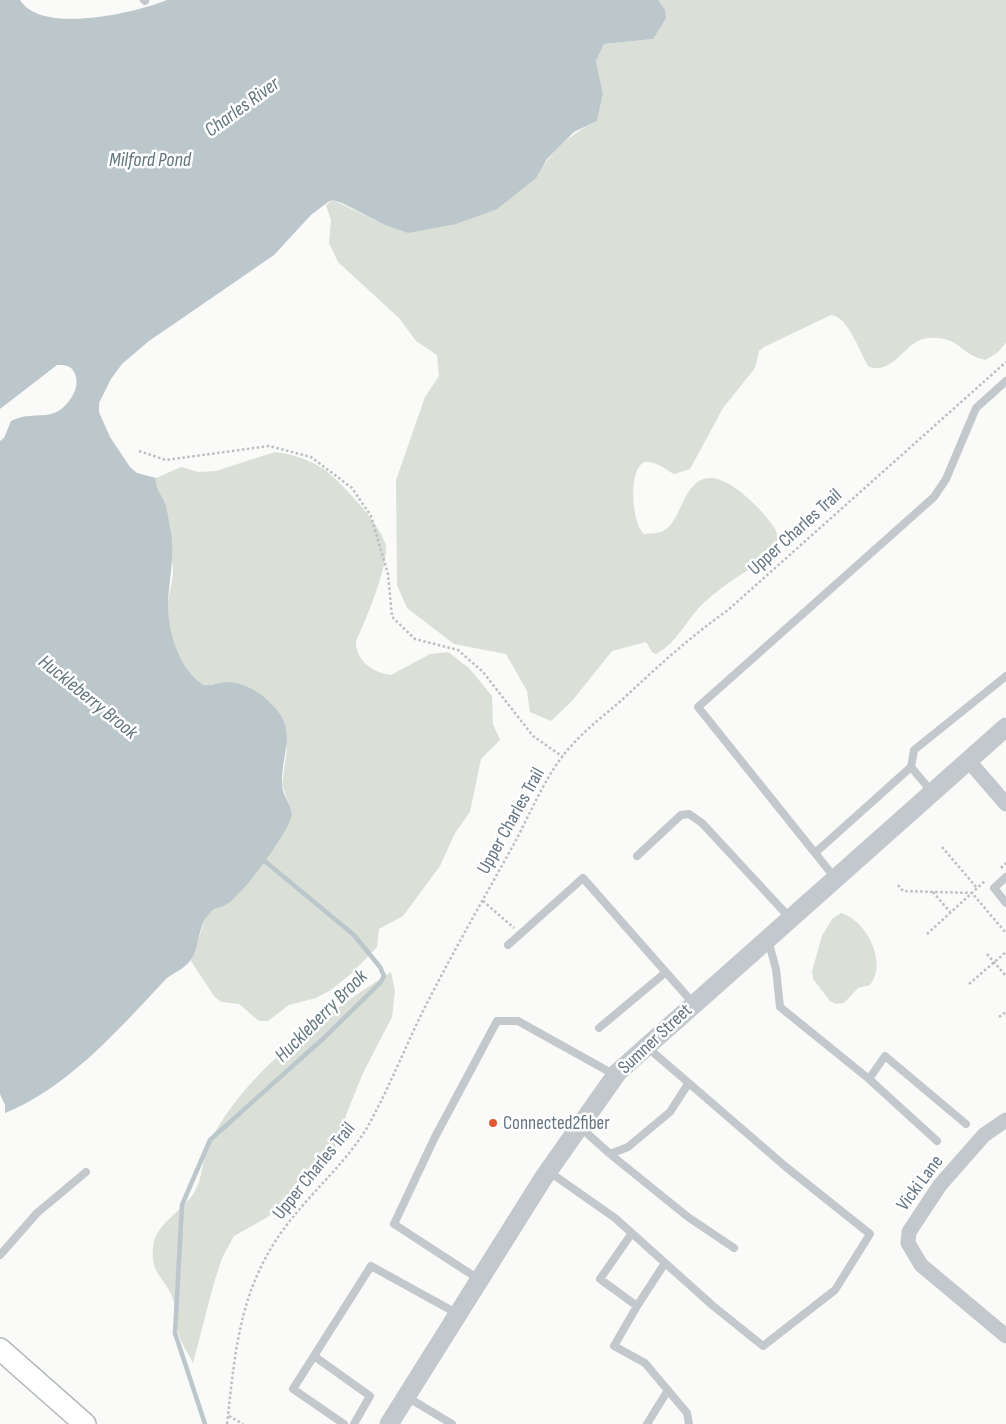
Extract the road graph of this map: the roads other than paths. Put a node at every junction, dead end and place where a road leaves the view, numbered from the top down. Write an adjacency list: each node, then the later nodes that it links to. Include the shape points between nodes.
1 (1006, 381): 8 (lane, via 973,413 946,479 934,497 698,707)
2 (1006, 676): 5 (lane, via 914,750)
3 (1006, 727): 4 (street, Sumner Street)
4 (968, 760): 6 (street, Sumner Street); 7 (street)
5 (911, 767): 6 (lane); 8 (lane)
6 (932, 792): 11 (street, Sumner Street)
7 (1006, 804)
8 (816, 853): 11 (lane)
9 (637, 856): 13 (lane, via 681,815 689,814 702,823)
10 (1006, 877): 12 (lane, via 994,888)
11 (835, 878): 13 (street, Sumner Street)
12 (1006, 903)
13 (790, 918): 14 (street, Sumner Street)
14 (767, 938): 17 (street, Sumner Street); 21 (lane, via 776,969 780,1007)
15 (508, 945): 16 (lane, via 583,878)
16 (666, 972): 17 (lane); 18 (lane)
17 (693, 1003): 19 (street, Sumner Street)
18 (599, 1028)
19 (645, 1046): 20 (street, Sumner Street); 22 (lane)
20 (615, 1076): 25 (street, Sumner Street); 34 (lane, via 518,1021 497,1021 435,1137 394,1224)
21 (869, 1079): 24 (lane, via 885,1056); 26 (lane)
22 (688, 1084): 27 (lane, via 670,1112 628,1147); 33 (lane, via 870,1234 835,1290 763,1346)
23 (1006, 1120): 37 (street, Vicki Lane, via 984,1135 940,1185 909,1232 908,1243 921,1265)
24 (966, 1124)
25 (579, 1125): 27 (lane); 28 (street, Sumner Street)
26 (937, 1141)
27 (610, 1154): 31 (lane, via 688,1217)
28 (548, 1171): 30 (lane); 34 (street, Sumner Street)
29 (86, 1172): 32 (lane, via 37,1213)
30 (632, 1233): 33 (lane); 35 (lane, via 600,1279)
31 (734, 1248)
32 (0, 1255)
33 (665, 1263): 35 (lane)
34 (480, 1280): 36 (street, Sumner Street)
35 (637, 1306): 40 (lane, via 614,1346 645,1363)
36 (458, 1314): 39 (lane, via 371,1266); 41 (street, Sumner Street)
37 (1006, 1336)
38 (0, 1349): 42 (main road)
39 (314, 1356): 43 (lane, via 293,1389); 44 (lane, via 370,1396)
40 (668, 1390): 47 (lane); 48 (lane, via 687,1413)
41 (405, 1396): 45 (street, Sumner Street); 46 (lane)
42 (85, 1424)
43 (344, 1424)
44 (354, 1424)
45 (389, 1424)
46 (452, 1424)
47 (647, 1424)
48 (689, 1424)

